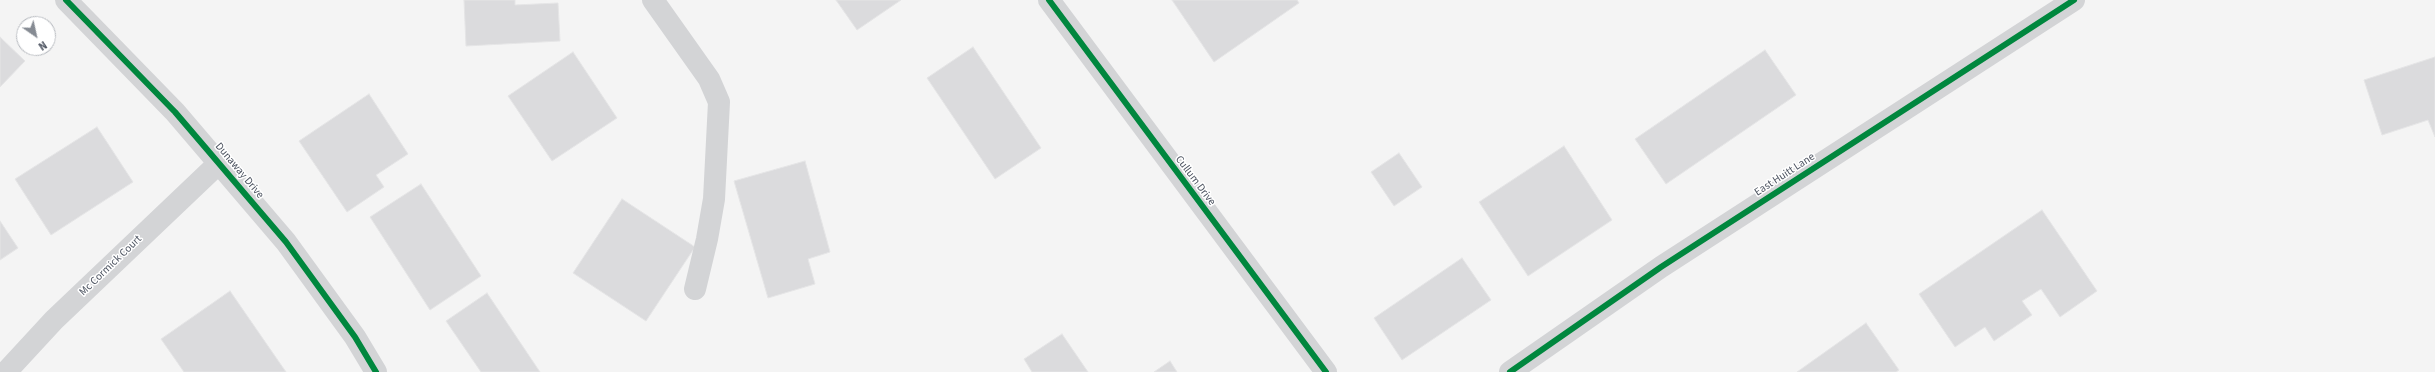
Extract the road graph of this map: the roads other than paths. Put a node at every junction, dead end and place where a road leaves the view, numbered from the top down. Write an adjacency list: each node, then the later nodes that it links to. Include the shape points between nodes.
1 (66, 0): 5 (street, Dunaway Drive, via 175,112)
2 (653, 0): 6 (street, via 709,79 719,102 714,199)
3 (1049, 0): 9 (street, Cullum Drive)
4 (2074, 0): 10 (street, East Huitt Lane, via 1660,267)
5 (219, 163): 7 (street, Mc Cormick Court, via 54,320); 8 (street, Dunaway Drive, via 286,242 355,337)
6 (695, 289)
7 (6, 372)
8 (376, 372)
9 (1326, 372)
10 (1510, 372)

